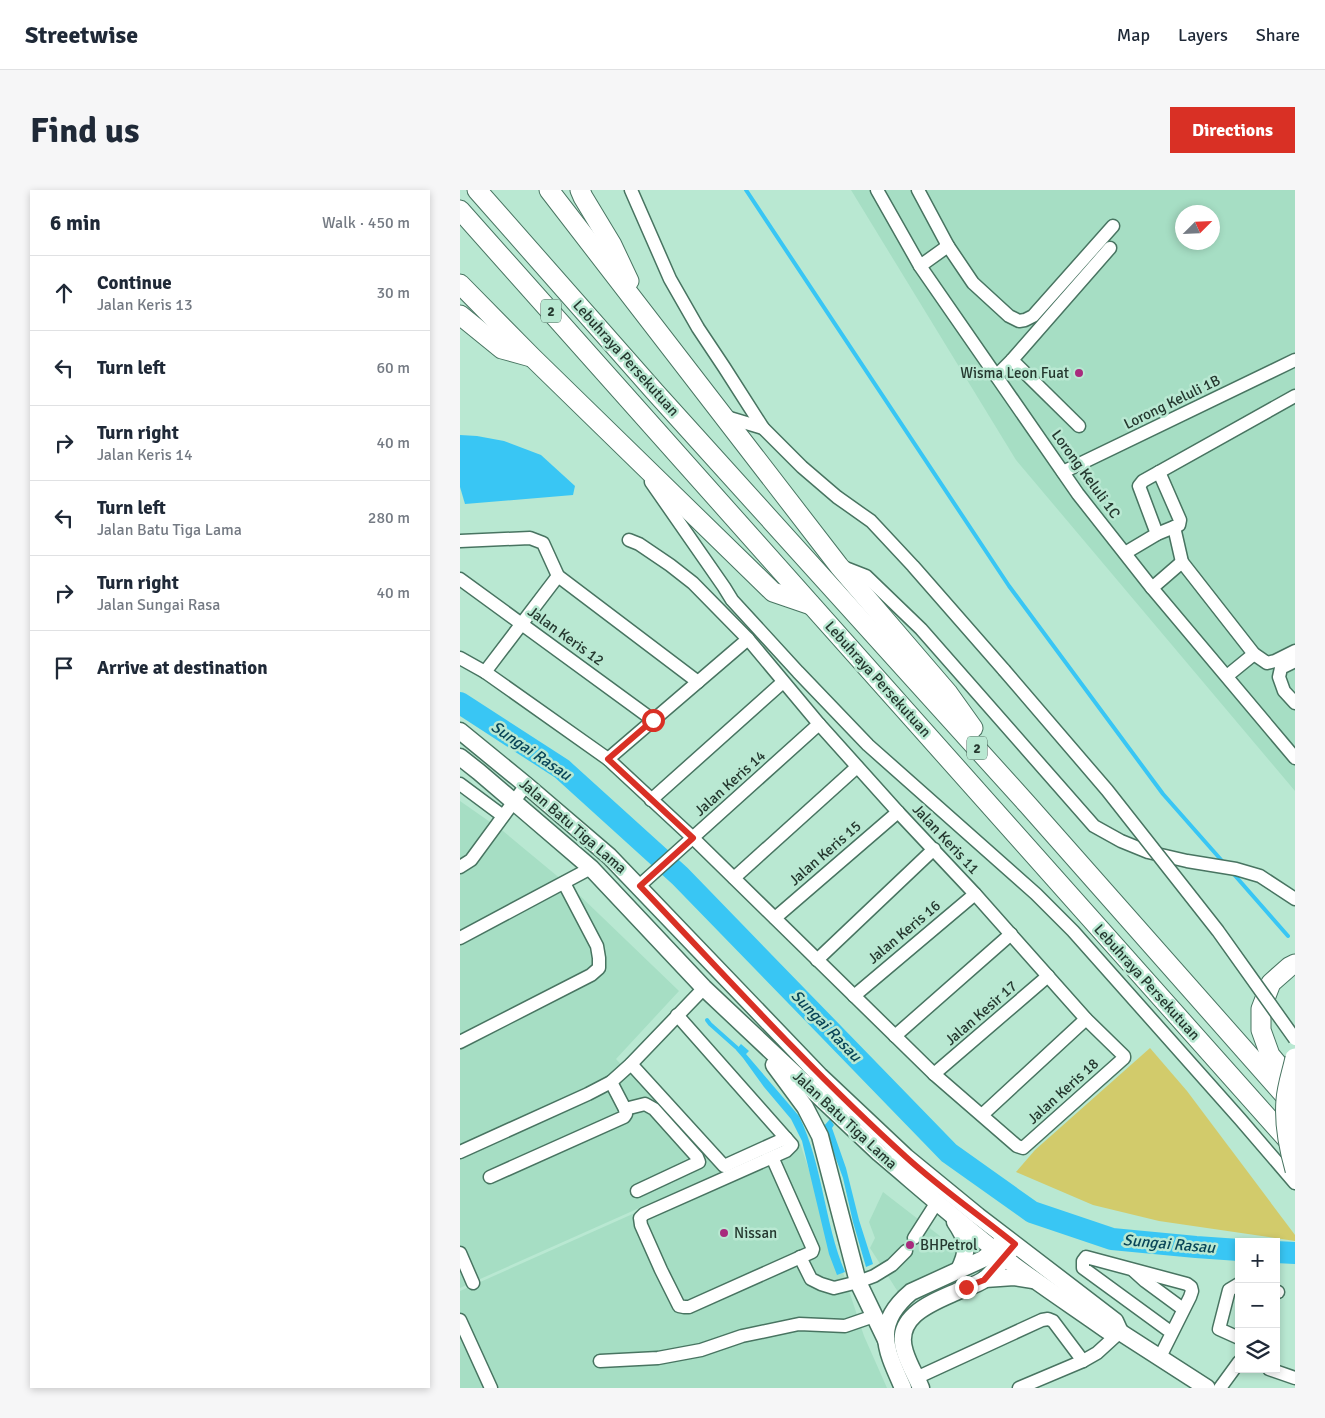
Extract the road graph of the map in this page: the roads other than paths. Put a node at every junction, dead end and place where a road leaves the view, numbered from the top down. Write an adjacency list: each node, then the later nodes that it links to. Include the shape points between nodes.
1 (477, 190): 59 (highway, Lebuhraya Persekutuan / 2)
2 (549, 190): 14 (highway)
3 (580, 190): 14 (highway, via 612,245)
4 (631, 190): 22 (street, via 670,279)
5 (877, 190): 11 (street, Lorong Keluli 1C)
6 (918, 190): 9 (street)
7 (460, 210): 36 (highway, Lebuhraya Persekutuan / 2)
8 (1114, 226): 9 (street, via 1033,316 1019,321 973,283)
9 (948, 246): 11 (street)
10 (1110, 248): 16 (street)
11 (920, 266): 18 (street, Lorong Keluli 1C)
12 (460, 284): 15 (highway)
13 (460, 315): 15 (highway, via 502,348)
14 (645, 315): 20 (highway)
15 (532, 357): 23 (highway)
16 (1012, 360): 18 (street); 21 (street)
17 (1295, 360): 24 (street, Lorong Keluli 1B)
18 (996, 376): 24 (street, Lorong Keluli 1C)
19 (1295, 396): 25 (street)
20 (723, 416): 22 (street); 32 (highway)
21 (1079, 426)
22 (763, 428): 83 (street, bridge, via 802,467 871,521 1004,670 1107,790 1218,930)
23 (630, 452): 36 (highway, via 773,592); 100 (street, via 732,600 868,745 1036,894 1073,931)
24 (1063, 472): 30 (street, Lorong Keluli 1C)
25 (1159, 472): 26 (street, via 1180,520); 27 (street, via 1139,486)
26 (1174, 527): 27 (street); 31 (street)
27 (1157, 534): 30 (street)
28 (628, 540): 38 (street, Jalan Keris 11, via 639,544 693,583)
29 (460, 541): 33 (street, via 530,538 543,543)
30 (1125, 553): 35 (street, Lorong Keluli 1C)
31 (1182, 562): 35 (street); 40 (street)
32 (839, 566): 59 (highway, via 948,693); 70 (street, via 866,576 921,629 1094,826 1148,852 1260,876)
33 (558, 576): 37 (street); 45 (street)
34 (460, 579): 37 (street, Jalan Keris 12)
35 (1152, 588): 44 (street, Lorong Keluli 1C)
36 (812, 605): 95 (highway, Lebuhraya Persekutuan / 2)
37 (522, 624): 43 (street); 48 (street, Jalan Keris 12)
38 (748, 639): 45 (street); 46 (street, Jalan Keris 11)
39 (1295, 651): 40 (street, via 1267,663)
40 (1254, 654): 44 (street)
41 (460, 658): 43 (street)
42 (1295, 661): 47 (street, via 1281,668 1279,677 1284,691)
43 (485, 672): 53 (street)
44 (1227, 676): 52 (street, Lorong Keluli 1C)
45 (698, 682): 48 (street)
46 (783, 682): 49 (street, Jalan Keris 11); 57 (street)
47 (1295, 703)
48 (653, 720): 53 (street)
49 (819, 724): 54 (street, Jalan Keris 11); 62 (street, Jalan Keris 14)
50 (460, 731): 56 (main road, Jalan Batu Tiga Lama)
51 (460, 757): 58 (main road, Jalan Batu Tiga Lama)
52 (1295, 758)
53 (608, 759): 57 (street)
54 (857, 767): 60 (street, Jalan Keris 11); 66 (street)
55 (460, 784): 61 (street)
56 (526, 785): 58 (street); 68 (main road, Jalan Batu Tiga Lama)
57 (651, 800): 62 (street)
58 (513, 802): 61 (street); 65 (main road, Jalan Batu Tiga Lama)
59 (1028, 805): 91 (highway, Lebuhraya Persekutuan / 2)
60 (898, 812): 63 (street, Jalan Keris 11); 71 (street, Jalan Keris 15)
61 (503, 816): 64 (street, via 471,860)
62 (693, 838): 66 (street); 68 (street, Jalan Keris 14)
63 (934, 849): 69 (street, Jalan Keris 11); 74 (street)
64 (460, 867)
65 (591, 868): 67 (street); 77 (main road, Jalan Batu Tiga Lama)
66 (734, 878): 71 (street)
67 (564, 883): 73 (street); 84 (street, via 597,946 599,968)
68 (640, 886): 104 (main road, Jalan Batu Tiga Lama, via 820,1076 906,1157)
69 (975, 894): 72 (street, Jalan Keris 11); 78 (street, Jalan Keris 16)
70 (1295, 899)
71 (774, 918): 74 (street)
72 (1011, 934): 76 (street, Jalan Keris 11); 82 (street)
73 (460, 938)
74 (817, 960): 78 (street)
75 (1295, 964): 90 (highway, via 1271,982 1261,1009 1261,1030 1270,1055)
76 (1048, 976): 80 (street, Jalan Keris 11); 88 (street, Jalan Kesir 17)
77 (704, 988): 79 (street); 81 (main road, Jalan Batu Tiga Lama)
78 (854, 996): 82 (street)
79 (677, 1015): 87 (street); 94 (street)
80 (1086, 1019): 85 (street, Jalan Keris 11); 93 (street)
81 (751, 1033): 102 (main road, Jalan Batu Tiga Lama, via 879,1153); 113 (main road, via 805,1107 820,1136)
82 (896, 1036): 88 (street)
83 (1295, 1039)
84 (460, 1042)
85 (1124, 1058): 93 (street, Jalan Keris 18, via 1023,1148)
86 (1295, 1058): 98 (highway, bridge, via 1286,1110)
87 (631, 1064): 89 (street); 94 (street, via 724,1166)
88 (934, 1074): 93 (street)
89 (611, 1082): 92 (street); 96 (street)
90 (1295, 1085)
91 (1295, 1107)
92 (625, 1110): 99 (street, via 624,1117); 101 (street, via 645,1104 654,1109 699,1162)
93 (982, 1114)
94 (786, 1138): 97 (street, via 792,1145)
95 (1295, 1149)
96 (460, 1152)
97 (772, 1157): 108 (street, via 813,1249); 108 (street, via 644,1214 640,1225 679,1306 684,1307)
98 (1295, 1170)
99 (490, 1177)
100 (1295, 1183)
101 (637, 1191)
102 (943, 1207): 103 (street); 107 (main road, Jalan Batu Tiga Lama); 109 (main road, via 966,1241 966,1251)
103 (914, 1238)
104 (1011, 1240): 107 (main road); 119 (main road, Jalan Batu Tiga Lama, via 1115,1321)
105 (906, 1251): 113 (street, via 885,1270)
106 (460, 1253): 114 (street)
107 (1000, 1254): 109 (main road); 111 (main road); 112 (main road, Jalan Batu Tiga Lama)
108 (800, 1257): 113 (street, via 811,1279 821,1284 834,1288)
109 (958, 1270): 122 (main road, via 902,1300 889,1318)
110 (1133, 1270): 116 (street); 116 (street, via 1191,1287); 120 (street, via 1086,1257 1082,1264 1083,1268)
111 (984, 1280): 112 (main road, via 1014,1277); 129 (main road, via 932,1302 910,1320 903,1342)
112 (1036, 1281): 119 (main road, Jalan Batu Tiga Lama, via 1108,1331)
113 (858, 1282): 117 (main road)
114 (473, 1283)
115 (1235, 1286): 121 (street, via 1229,1290 1220,1329)
116 (1184, 1309): 120 (street)
117 (874, 1316): 122 (main road); 124 (street, via 845,1326 800,1324 658,1358)
118 (460, 1320): 130 (street)
119 (1120, 1332): 123 (main road, Jalan Batu Tiga Lama); 125 (street)
120 (1172, 1333): 123 (street)
121 (1235, 1336)
122 (886, 1340): 131 (main road)
123 (1160, 1357): 133 (main road, Jalan Batu Tiga Lama)
124 (600, 1361)
125 (1083, 1361): 129 (street, via 1053,1321 1048,1319); 132 (street)
126 (1235, 1371): 134 (street)
127 (1280, 1373): 128 (street)
128 (1295, 1378)
129 (919, 1383)
130 (491, 1388)
131 (903, 1388)
132 (1019, 1388)
133 (1207, 1388)
134 (1220, 1388)

